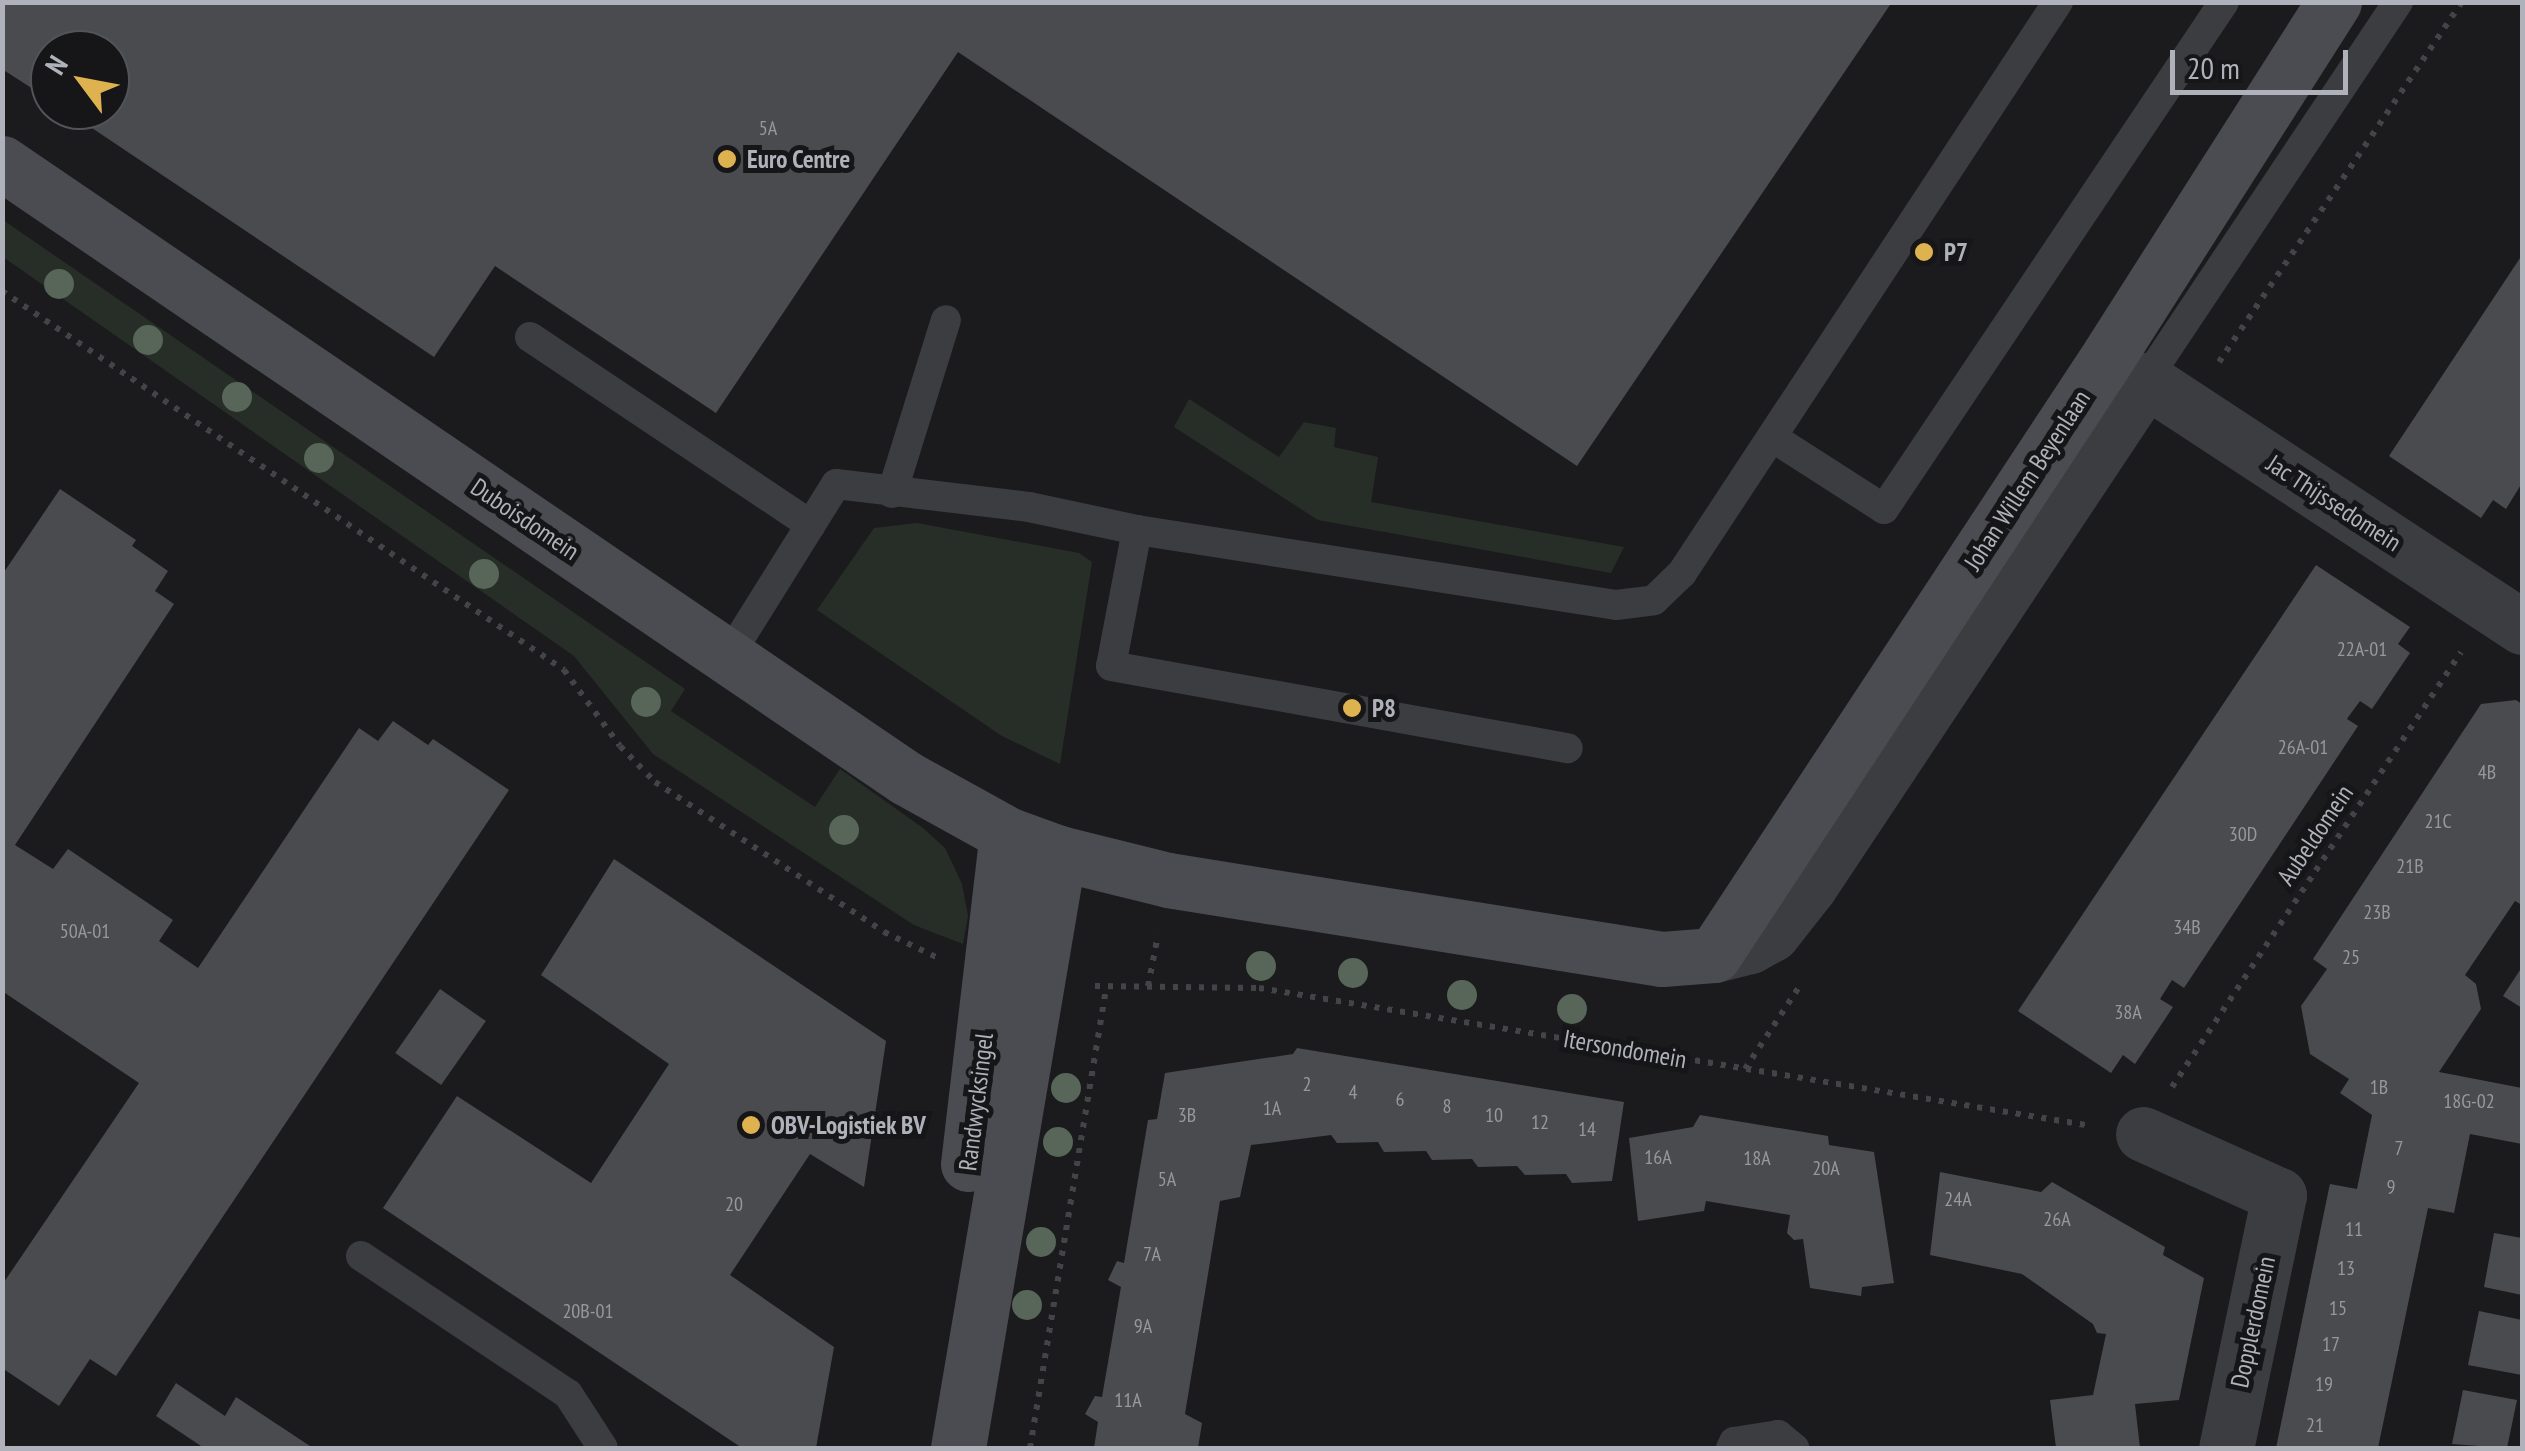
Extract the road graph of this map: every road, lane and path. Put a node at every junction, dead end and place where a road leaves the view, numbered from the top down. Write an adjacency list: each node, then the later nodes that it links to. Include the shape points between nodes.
1 (2058, 2): 11 (lane)
2 (2224, 2): 11 (lane, via 1884,509)
3 (2334, 2): 20 (street, Johan Willem Beyenlaan)
4 (2398, 2): 10 (lane, Johan Willem Beyenlaan)
5 (2462, 2): 10 (path)
6 (2, 163): 16 (street, Duboisdomein)
7 (2, 292): 21 (path, via 564,670 654,782 884,932)
8 (946, 320): 12 (lane)
9 (530, 337): 13 (lane)
10 (2167, 394): 15 (street, Jac Thijssedomein); 20 (street, Johan Willem Beyenlaan, via 1772,934)
11 (1772, 436): 14 (lane, via 1682,573 1654,600 1616,605)
12 (892, 493): 13 (lane, via 836,484); 14 (lane, via 1029,508)
13 (811, 524): 16 (lane)
14 (1137, 530): 17 (lane, via 1110,666)
15 (2507, 617): 22 (path, Aubeldomein)
16 (728, 657): 18 (street, Duboisdomein, via 906,778)
17 (1568, 748)
18 (1008, 834): 19 (street, Duboisdomein); 24 (street, Randwycksingel, via 966,1170)
19 (1058, 853): 20 (street, via 1168,880 1447,927 1662,959); 24 (street, Randwycksingel)
20 (1714, 954)
21 (948, 961)
22 (2143, 1134): 27 (path, Itersondomein, via 1259,988 1106,987); 30 (street, Dopplerdomein, via 2279,1195)
23 (361, 1256): 25 (lane, via 568,1394)
24 (970, 1371): 26 (street, Randwycksingel)
25 (603, 1448)
26 (958, 1448)
27 (1030, 1448)
28 (1730, 1448): 29 (lane, via 1778,1435)
29 (1794, 1448)
30 (2226, 1448)

